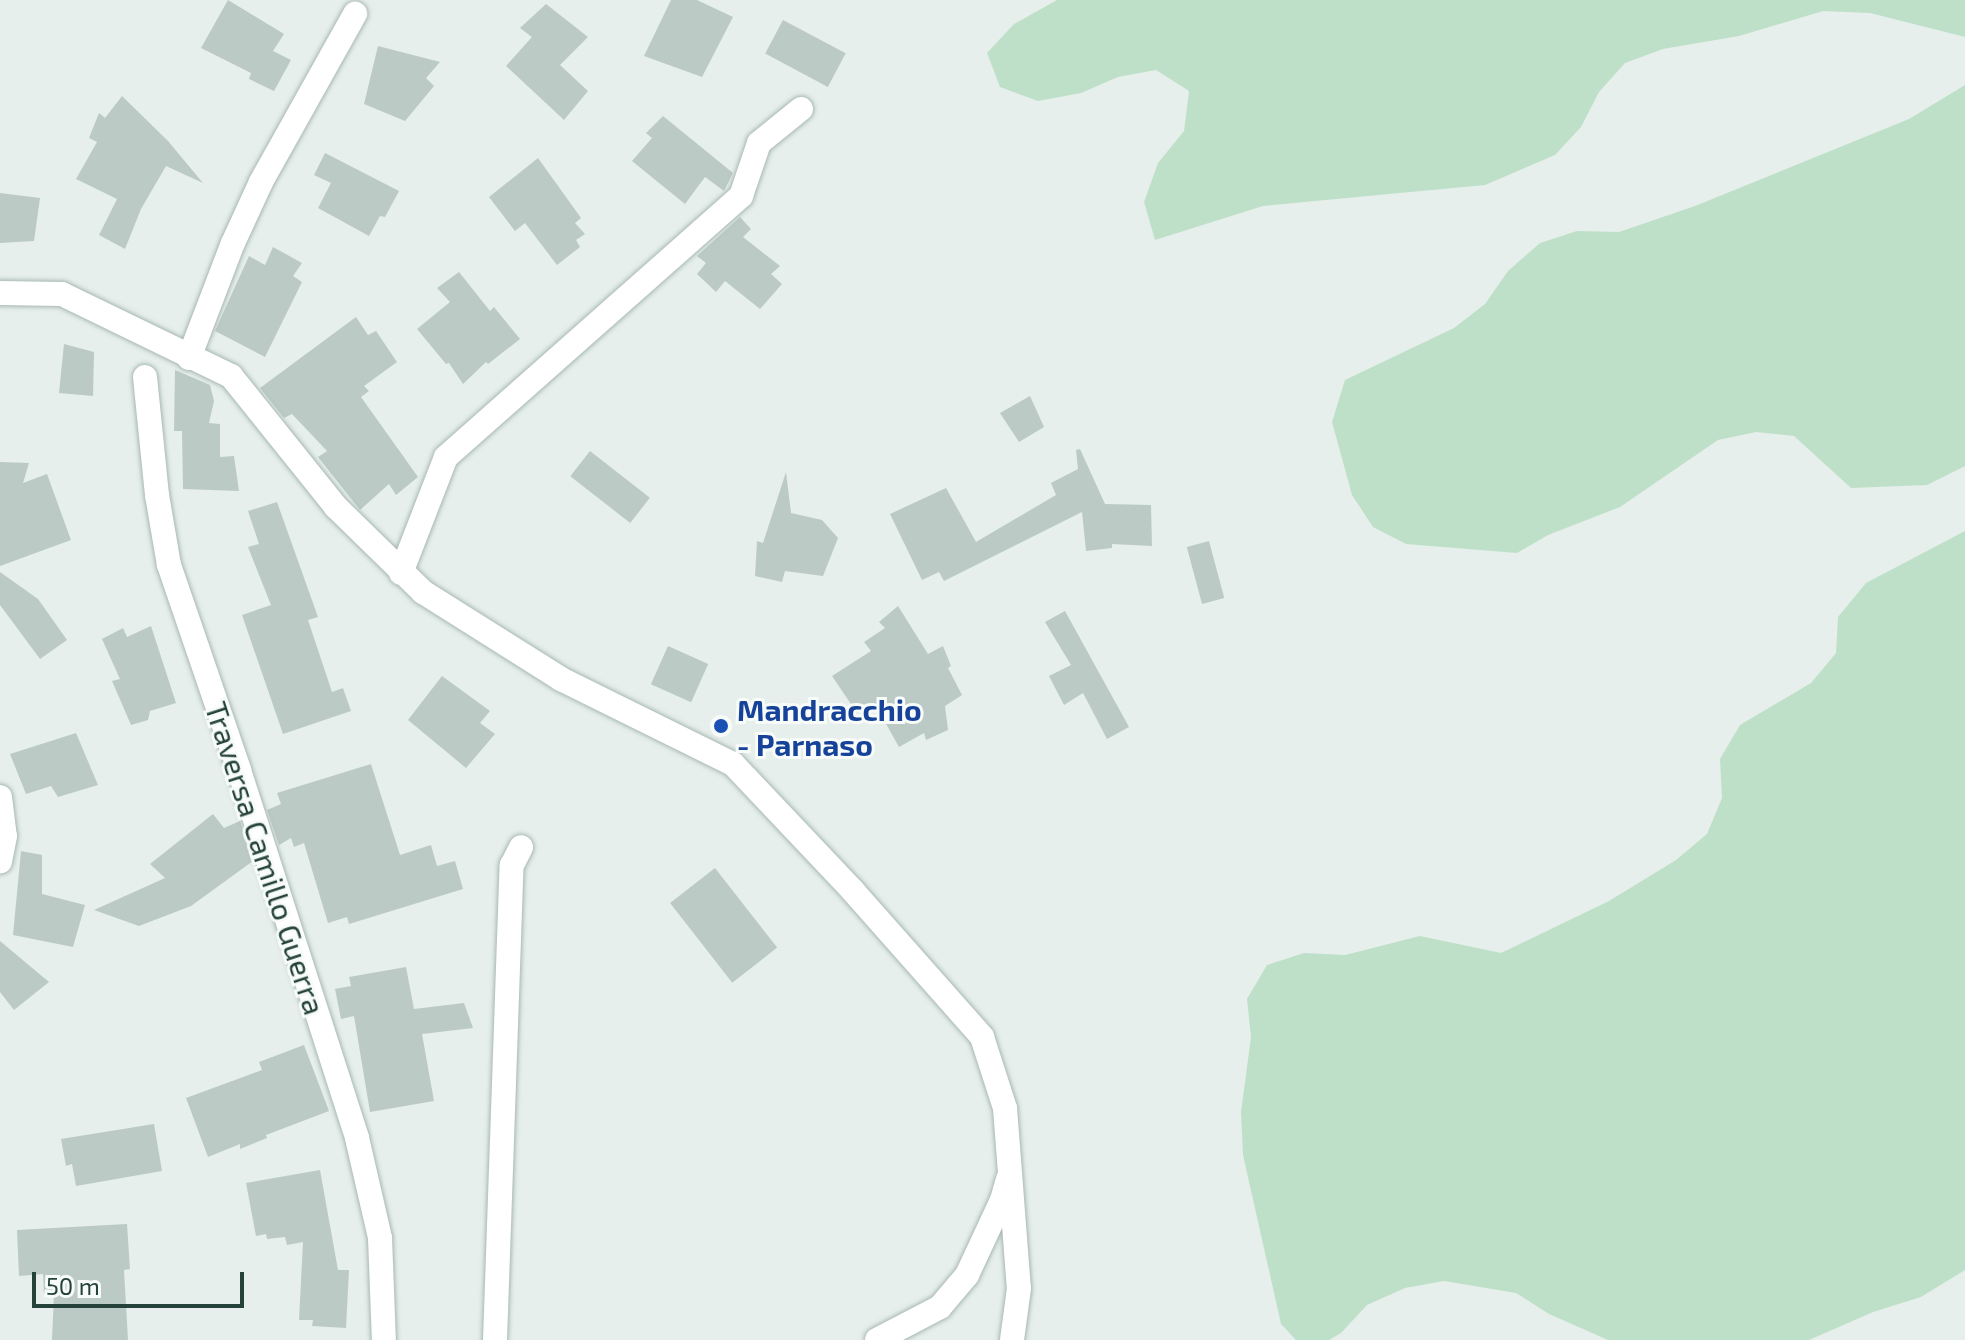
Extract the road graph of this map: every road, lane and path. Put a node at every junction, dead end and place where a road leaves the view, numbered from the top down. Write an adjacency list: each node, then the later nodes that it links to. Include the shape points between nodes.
1 (355, 14): 4 (street, via 255,194)
2 (801, 109): 6 (street, via 759,143 741,196 446,457)
3 (0, 293): 4 (street, via 62,294)
4 (189, 358): 6 (street, via 231,376 336,507)
5 (145, 377): 11 (street, Traversa Camillo Guerra, via 169,565 357,1138 380,1238)
6 (401, 573): 10 (street, via 550,673 733,764 982,1037 1005,1108)
7 (0, 797): 9 (street, via 5,836)
8 (521, 847): 12 (street, via 512,865)
9 (0, 862)
10 (1010, 1170): 13 (street, via 967,1275 940,1307); 14 (street, via 1019,1288)
11 (384, 1340)
12 (495, 1340)
13 (877, 1340)
14 (1012, 1340)

